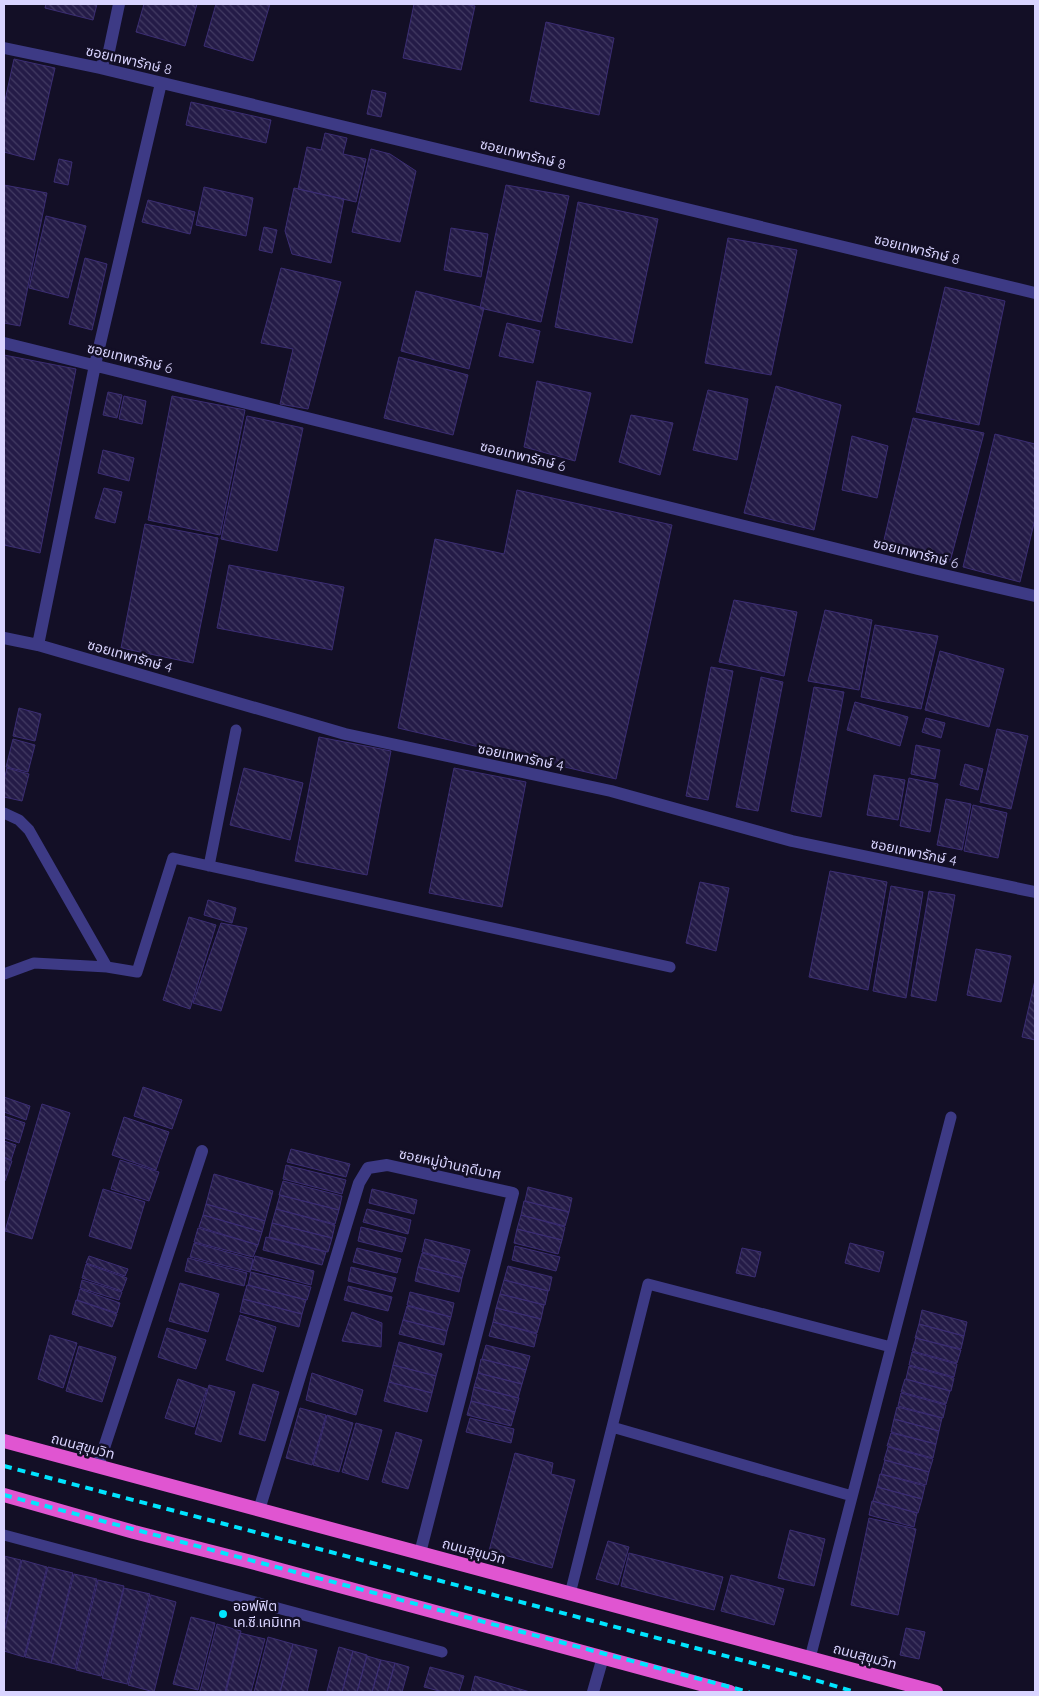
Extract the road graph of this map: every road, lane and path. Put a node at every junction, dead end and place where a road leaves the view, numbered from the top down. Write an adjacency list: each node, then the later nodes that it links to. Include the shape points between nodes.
1 (119, 4): 3 (street, via 109,51)
2 (4, 48): 3 (street, ซอยเทพารักษ์ 8)
3 (100, 68): 4 (street, ซอยเทพารักษ์ 8)
4 (161, 82): 5 (street, ซอยเทพารักษ์ 8); 7 (street)
5 (1035, 293)
6 (4, 343): 7 (street, ซอยเทพารักษ์ 6)
7 (95, 365): 8 (street, ซอยเทพารักษ์ 6); 10 (street)
8 (1035, 596)
9 (4, 638): 10 (street, ซอยเทพารักษ์ 4)
10 (38, 645): 14 (street, ซอยเทพารักษ์ 4, via 345,734 611,791 792,841)
11 (236, 730): 13 (lane)
12 (4, 813): 15 (lane, via 19,820 29,830)
13 (209, 866): 15 (lane, via 173,858 137,972); 16 (lane)
14 (1035, 892)
15 (107, 967): 17 (lane, via 34,963)
16 (670, 967)
17 (4, 974)
18 (951, 1117): 20 (lane)
19 (202, 1151): 23 (street)
20 (891, 1347): 21 (lane, via 648,1284); 25 (lane)
21 (612, 1427): 25 (lane); 29 (lane)
22 (4, 1441): 23 (highway, ถนนสุขุมวิท)
23 (98, 1466): 26 (highway, ถนนสุขุมวิท)
24 (4, 1495): 31 (highway)
25 (852, 1496): 32 (lane)
26 (260, 1510): 28 (highway, ถนนสุขุมวิท); 28 (street, ซอยหมู่บ้านฤดีมาศ, via 359,1183 368,1168 387,1165 513,1193)
27 (4, 1535): 30 (lane)
28 (420, 1553): 29 (highway, ถนนสุขุมวิท)
29 (570, 1594): 32 (highway, ถนนสุขุมวิท)
30 (442, 1652)
31 (603, 1658): 33 (street); 34 (highway)
32 (810, 1658): 35 (highway, ถนนสุขุมวิท)
33 (594, 1692)
34 (730, 1692)
35 (936, 1692)

